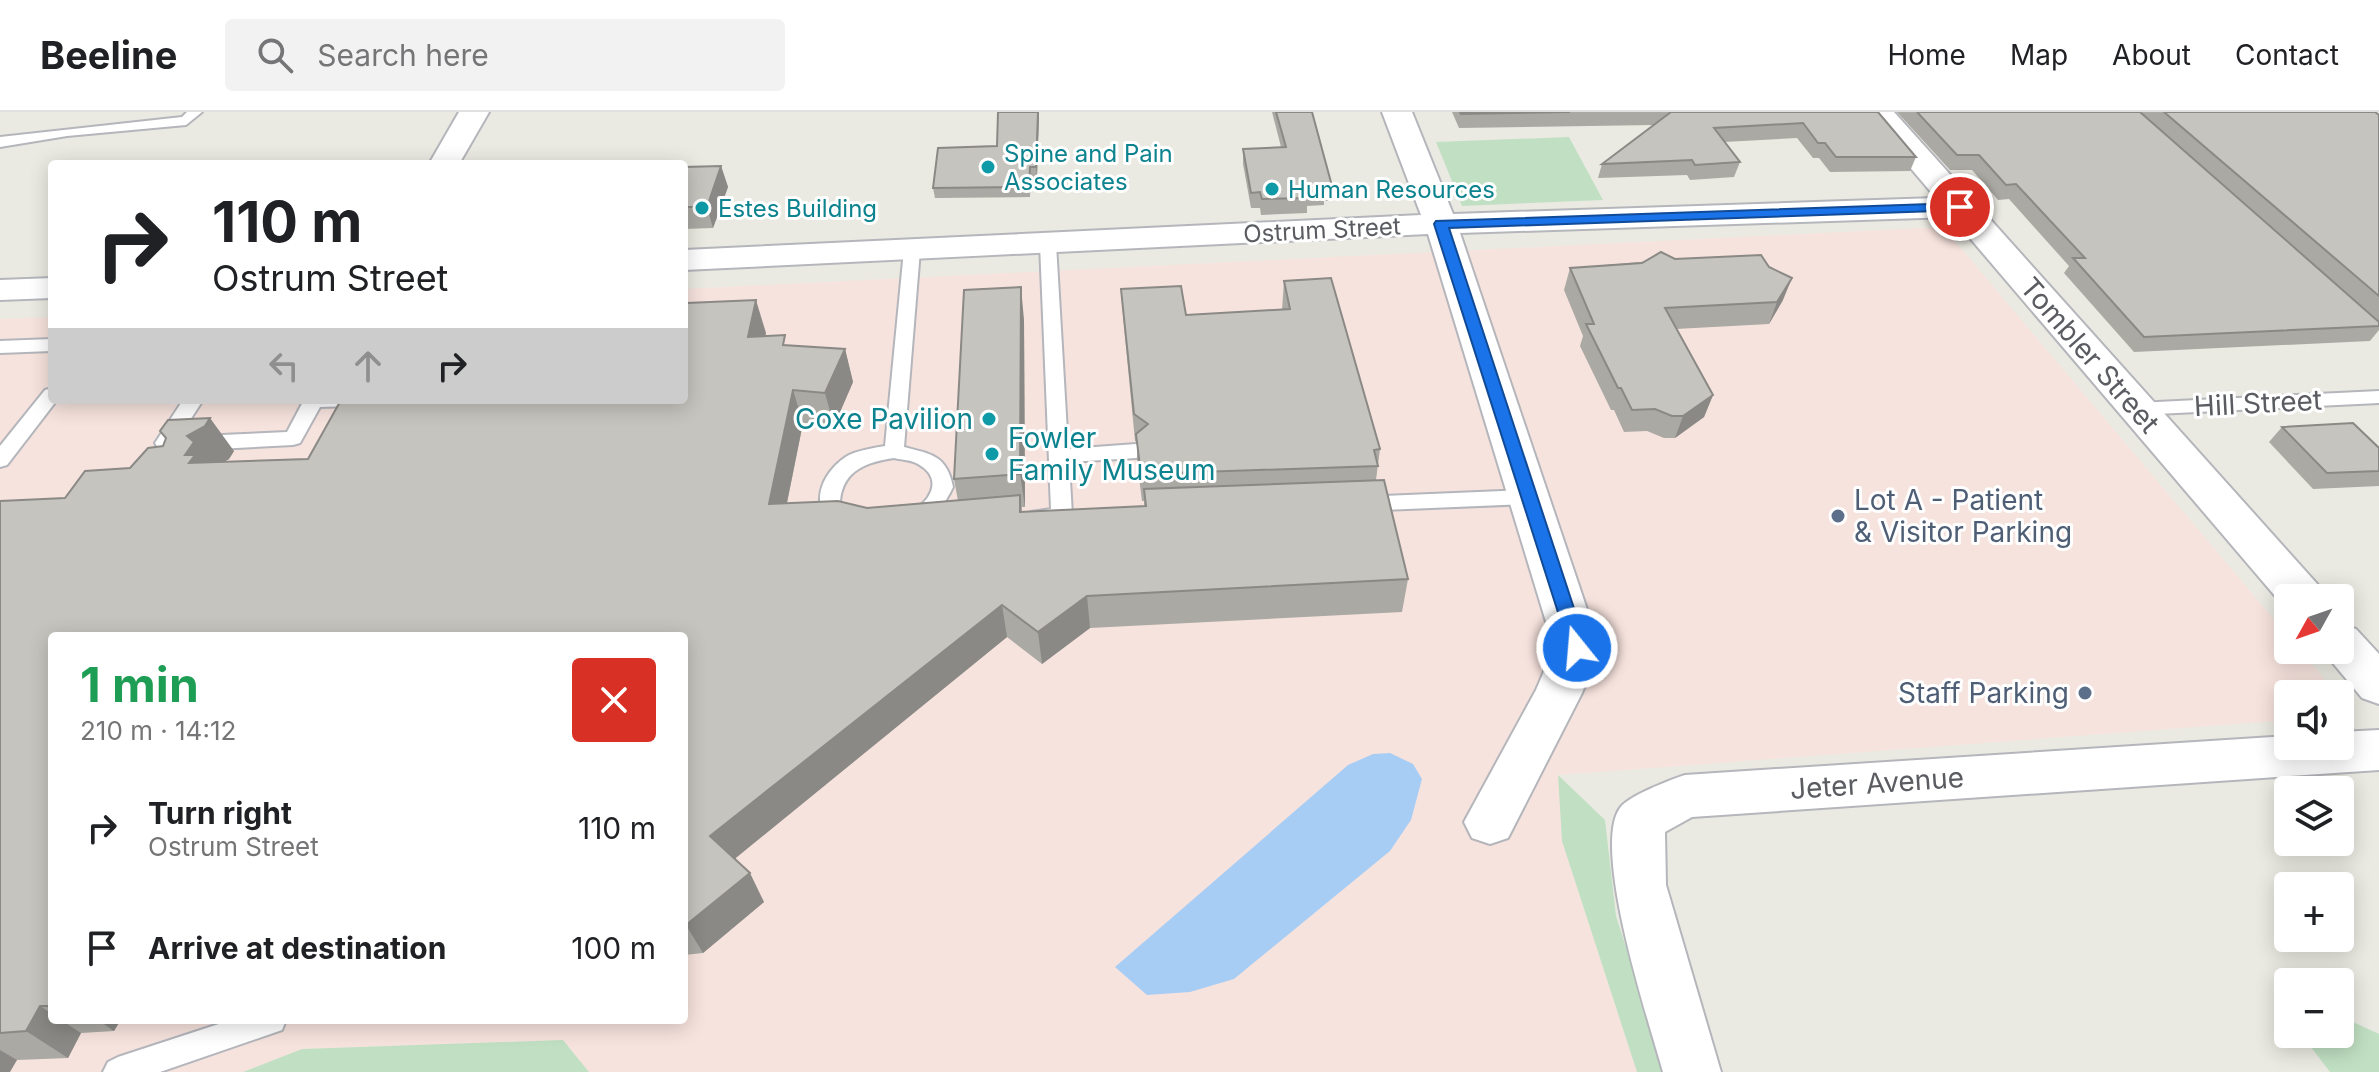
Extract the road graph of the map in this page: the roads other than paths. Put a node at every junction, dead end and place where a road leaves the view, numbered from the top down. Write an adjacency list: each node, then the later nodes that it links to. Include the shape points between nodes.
1 (195, 112): 5 (lane, via 186,121)
2 (474, 112): 6 (street)
3 (1397, 112): 8 (street)
4 (1878, 112): 7 (street, Tombler Street)
5 (0, 142)
6 (446, 160)
7 (1960, 207): 8 (street, Ostrum Street); 20 (street, Tombler Street)
8 (1441, 224): 9 (street, Ostrum Street); 29 (street)
9 (1048, 244): 10 (street, Ostrum Street); 25 (lane)
10 (912, 250): 11 (street, Ostrum Street); 23 (lane)
11 (688, 260)
12 (48, 288): 13 (street)
13 (0, 290)
14 (48, 345): 15 (lane)
15 (0, 347)
16 (2379, 397): 20 (lane, Hill Street)
17 (48, 399): 27 (lane)
18 (190, 404): 22 (lane)
19 (312, 404): 21 (lane, via 293,438)
20 (2137, 409): 34 (street, Tombler Street)
21 (269, 439): 22 (lane); 26 (lane)
22 (163, 445): 28 (lane)
23 (894, 451): 33 (lane, via 928,458 944,480 936,507); 33 (lane, via 858,459 844,468 829,492 829,505 836,516 865,529)
24 (1136, 451): 25 (lane)
25 (1058, 456): 31 (lane, via 1070,515)
26 (258, 458)
27 (0, 460)
28 (151, 465)
29 (1529, 497): 30 (lane); 38 (street, via 1577,648)
30 (1342, 504)
31 (1015, 518)
32 (936, 524): 33 (lane)
33 (905, 526)
34 (2291, 584)
35 (2354, 657): 36 (street)
36 (2379, 685)
37 (2379, 750): 41 (street, Jeter Avenue, via 1685,796 1639,821 1640,885)
38 (1490, 822)
39 (260, 1024): 40 (lane)
40 (118, 1072)
41 (1692, 1072)

